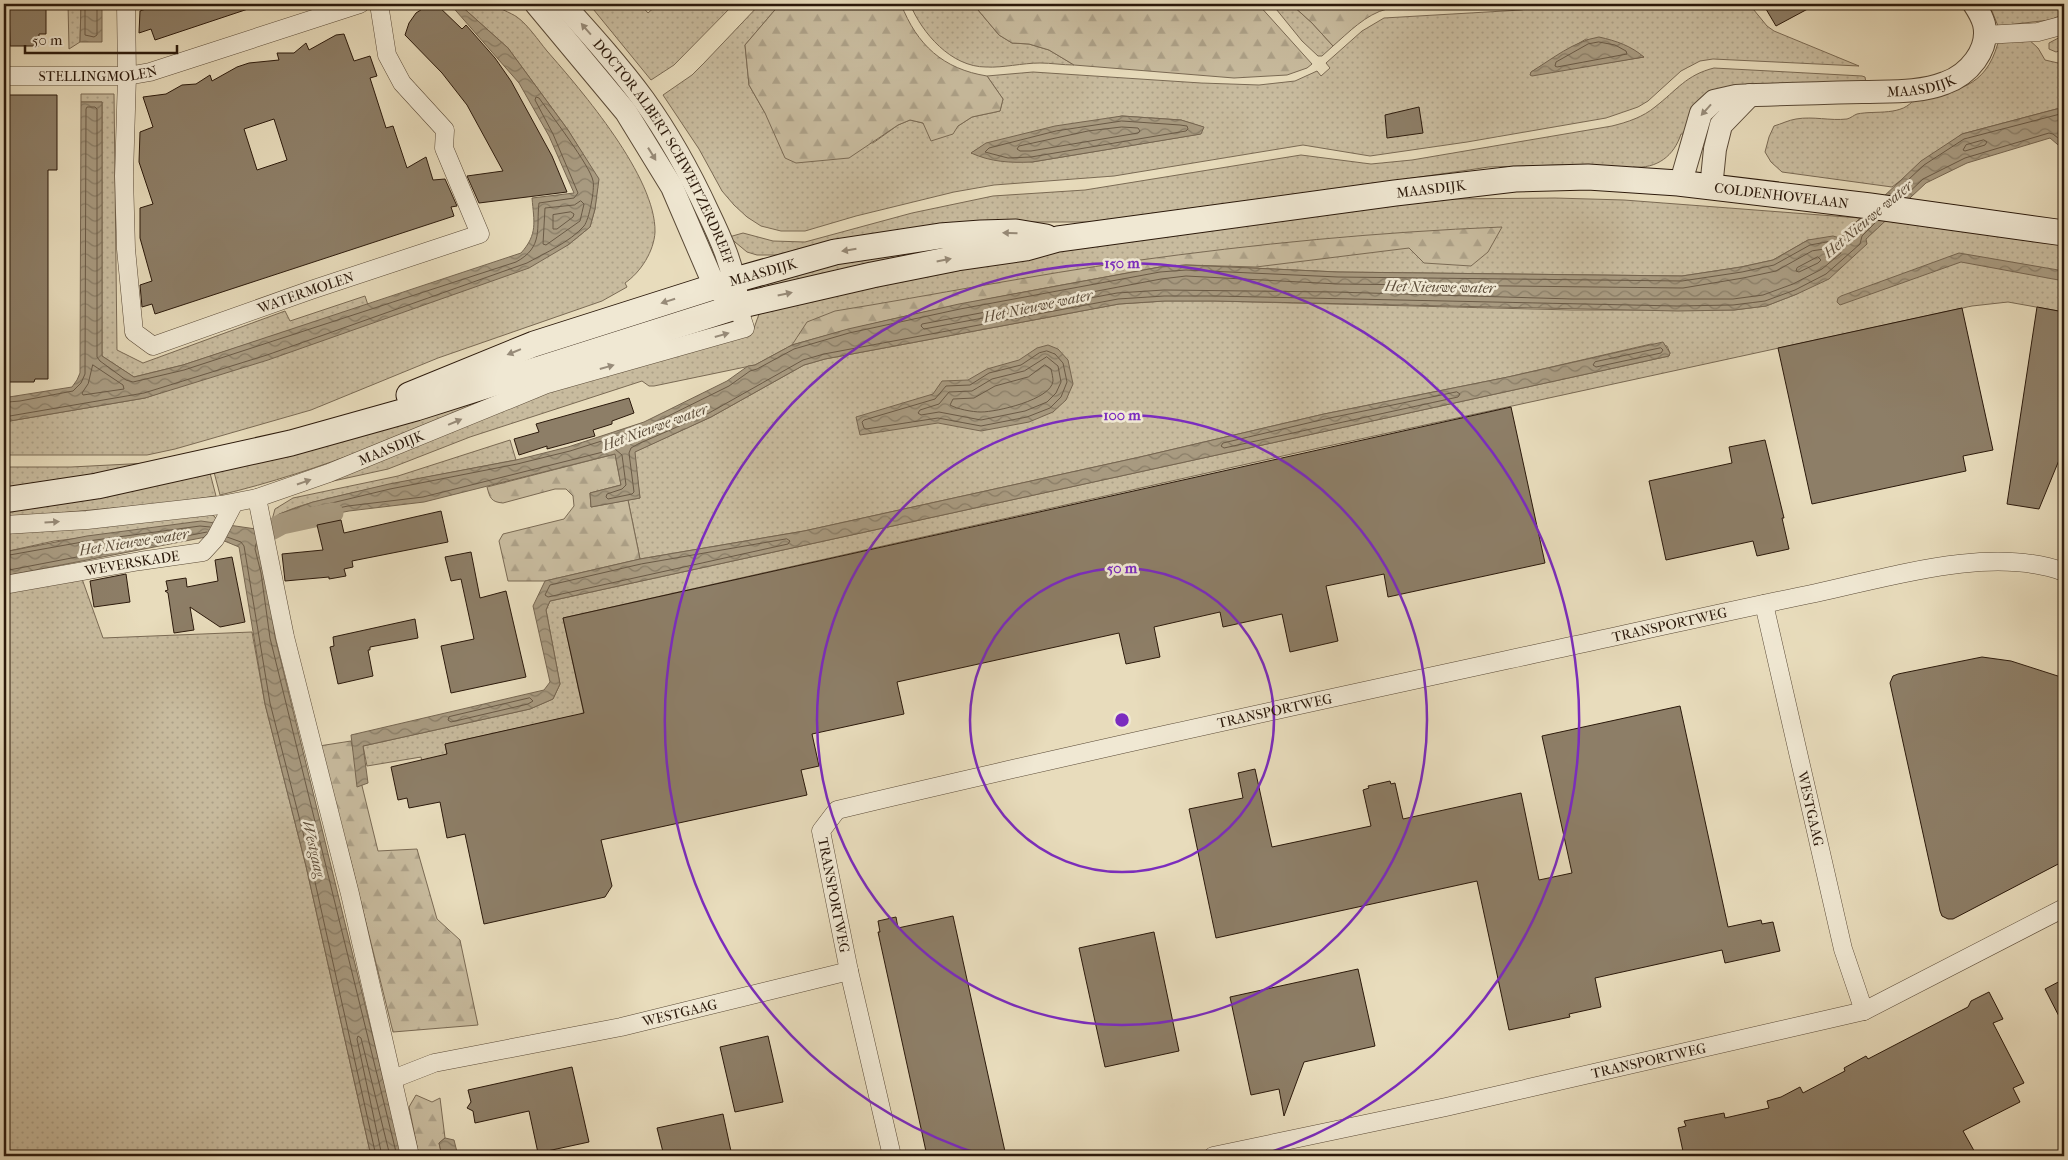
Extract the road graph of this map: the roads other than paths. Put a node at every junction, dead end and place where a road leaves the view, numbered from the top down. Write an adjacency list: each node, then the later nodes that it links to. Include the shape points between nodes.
1 (126, 4): 10 (street)
2 (360, 4): 10 (street, STELLINGMOLEN, via 150,72)
3 (379, 4): 10 (street, WATERMOLEN, via 388,56 402,83 445,130 444,148 480,234 153,346 134,332 126,249)
4 (536, 4): 16 (street, DOCTOR ALBERT SCHWEITZERDREEF, one-way to 16, via 626,112 672,186)
5 (563, 4): 16 (street, DOCTOR ALBERT SCHWEITZERDREEF, one-way to 5, via 718,233 672,144 643,100)
6 (1974, 4): 8 (street, via 1984,25)
7 (2064, 25): 8 (street, via 2038,32)
8 (1984, 35): 11 (street, MAASDIJK, via 1982,48 1973,64 1945,84 1913,89)
9 (4, 76): 10 (street, STELLINGMOLEN)
10 (127, 76)
11 (1750, 95): 12 (street, MAASDIJK, one-way to 12, via 1714,101 1701,113); 13 (street, via 1721,125)
12 (1678, 183): 13 (main road, COLDENHOVELAAN); 15 (main road, MAASDIJK, via 1588,177 1515,179)
13 (1711, 188): 14 (main road, COLDENHOVELAAN)
14 (2064, 233)
15 (1058, 239): 16 (main road, MAASDIJK, one-way to 16, via 1016,232 940,236 835,252); 17 (main road, MAASDIJK, one-way to 15, via 881,273 1026,248)
16 (725, 283): 17 (street, DOCTOR ALBERT SCHWEITZERDREEF); 18 (main road, MAASDIJK, one-way to 18, via 534,344 413,392)
17 (738, 306): 18 (main road, MAASDIJK, via 416,408); 19 (street, MAASDIJK, one-way to 17, via 329,473 547,384 745,328)
18 (370, 419): 20 (main road, MAASDIJK, via 209,462 97,486)
19 (258, 498): 21 (street, MAASDIJK); 29 (street, via 285,637)
20 (4, 500)
21 (228, 504): 22 (street, MAASDIJK, one-way to 21, via 87,520); 24 (street, WEVERSKADE, via 219,531 203,552)
22 (4, 525)
23 (2064, 572): 25 (street, TRANSPORTWEG, via 2048,566 2000,562 1951,564)
24 (4, 585)
25 (1764, 604): 27 (street, TRANSPORTWEG, via 837,810 821,831); 28 (street, WESTGAAG, via 1843,949)
26 (2064, 908): 28 (street, TRANSPORTWEG)
27 (849, 971): 29 (street, WESTGAAG, via 621,1027 434,1064); 31 (street, TRANSPORTWEG)
28 (1864, 1011): 32 (street, TRANSPORTWEG, via 1446,1107)
29 (393, 1079): 30 (street)
30 (410, 1156)
31 (892, 1156)
32 (1213, 1156)

